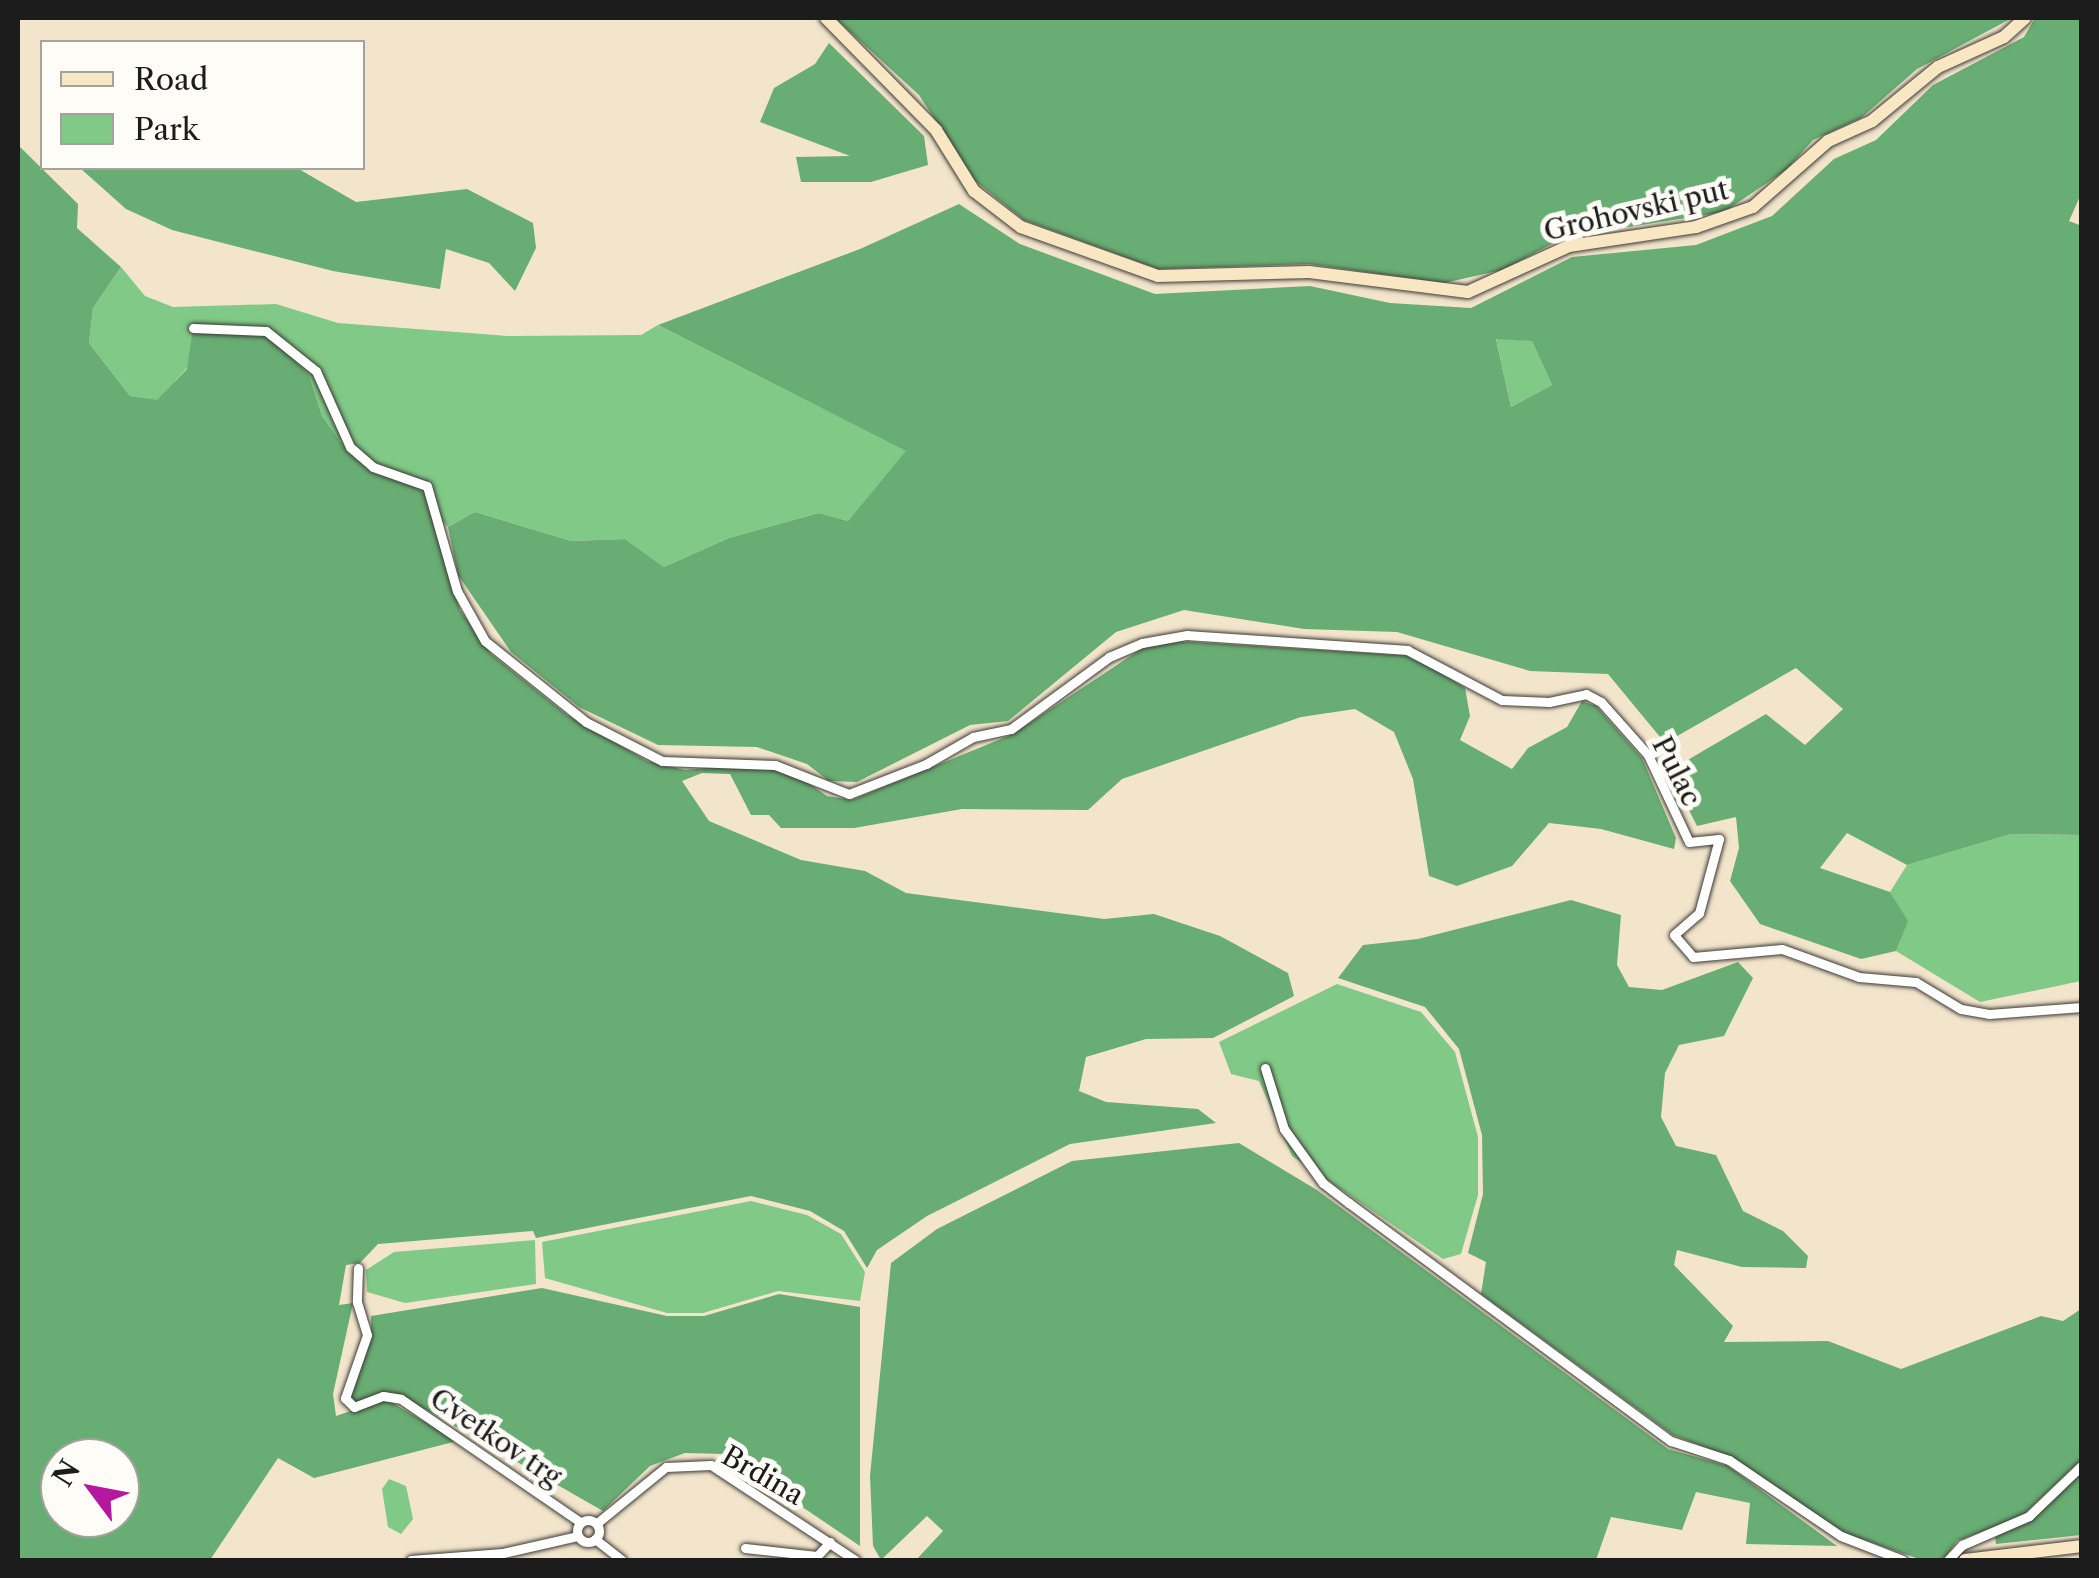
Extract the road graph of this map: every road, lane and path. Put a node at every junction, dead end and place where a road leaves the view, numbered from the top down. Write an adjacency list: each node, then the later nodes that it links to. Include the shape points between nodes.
1 (826, 18): 2 (main road, Grohovski put, via 936,130 974,191 1021,227 1158,276 1309,272 1468,292 1569,246 1696,228 1752,207 1828,141 1872,121 1926,74 2004,37)
2 (2025, 18)
3 (193, 328): 4 (street, Pulac, via 266,332 316,370 350,447 373,467 427,486 464,609 495,652 593,727 678,766 746,760 798,770 824,789 849,794 973,738 1011,729 1109,657 1172,636 1423,653 1502,700 1550,702 1586,694 1642,746 1689,842 1715,836 1722,846 1699,912 1674,936 1693,957 1782,949 1858,976 1916,982 1962,1009 1990,1014)
4 (2082, 1006)
5 (1265, 1068): 19 (street, via 1284,1130 1336,1193 1671,1440 1729,1460 1841,1536)
6 (358, 1268): 8 (street, Cvetkov trg, via 356,1302 367,1335 345,1398 354,1407 383,1396 401,1399)
7 (2082, 1465): 20 (street, via 2030,1516 1962,1545)
8 (580, 1522): 9 (street, Cvetkov trg); 10 (street)
9 (596, 1524): 11 (street); 12 (street, Brdina, via 666,1467 711,1465)
10 (577, 1536): 11 (street); 15 (street)
11 (595, 1539): 17 (street)
12 (830, 1542): 14 (street, via 817,1556); 18 (street, Brdina)
13 (2082, 1546): 21 (main road)
14 (745, 1548)
15 (503, 1557): 16 (street)
16 (411, 1560)
17 (622, 1560)
18 (856, 1560)
19 (1903, 1560)
20 (1948, 1560)
21 (1965, 1560)

